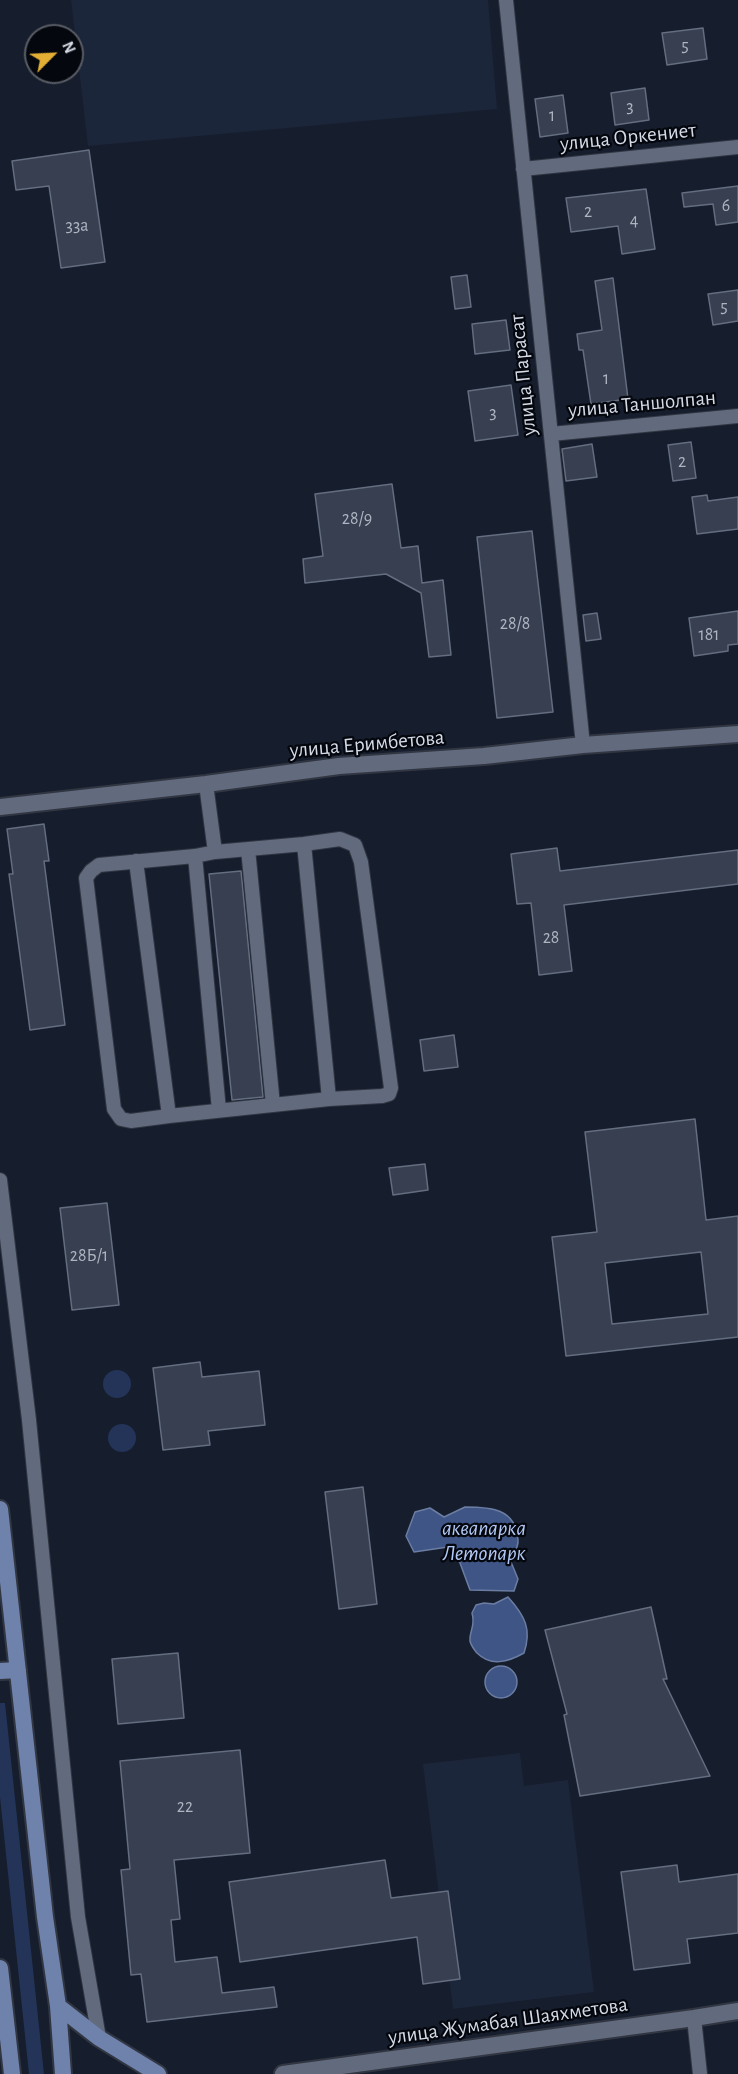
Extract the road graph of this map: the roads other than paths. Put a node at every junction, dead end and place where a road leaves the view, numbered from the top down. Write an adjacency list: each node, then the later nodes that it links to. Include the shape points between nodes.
1 (506, 0): 3 (street, улица Парасат)
2 (738, 147): 3 (street, улица Оркениет)
3 (523, 169): 5 (street, улица Парасат)
4 (738, 416): 5 (street, улица Таншолпан)
5 (550, 434): 7 (street, улица Парасат)
6 (738, 734): 7 (main road, улица Еримбетова)
7 (583, 745): 8 (main road, улица Еримбетова, via 339,766)
8 (206, 784): 9 (main road, улица Еримбетова); 12 (street)
9 (0, 807)
10 (304, 844): 11 (street); 15 (street); 15 (street, via 340,838 355,845 361,862 392,1088 382,1096)
11 (248, 849): 12 (street); 16 (street)
12 (215, 852): 13 (street)
13 (195, 856): 14 (street); 17 (street)
14 (136, 861): 18 (street); 18 (street, via 99,866 86,878 114,1109 121,1119 131,1121)
15 (329, 1099): 16 (street)
16 (273, 1105): 17 (street)
17 (219, 1110): 18 (street)
18 (169, 1116)
19 (0, 1180): 27 (street, via 29,1420 78,1917)
20 (0, 1509): 21 (main road)
21 (18, 1670): 22 (main road); 24 (main road)
22 (0, 1671)
23 (0, 1968): 28 (main road)
24 (58, 2006): 27 (main road); 29 (main road)
25 (738, 2011): 26 (main road, улица Жумабая Шаяхметова)
26 (693, 2018): 31 (main road, улица Жумабая Шаяхметова); 32 (street)
27 (99, 2038): 30 (main road)
28 (12, 2074)
29 (63, 2074)
30 (158, 2074)
31 (283, 2074)
32 (700, 2074)

